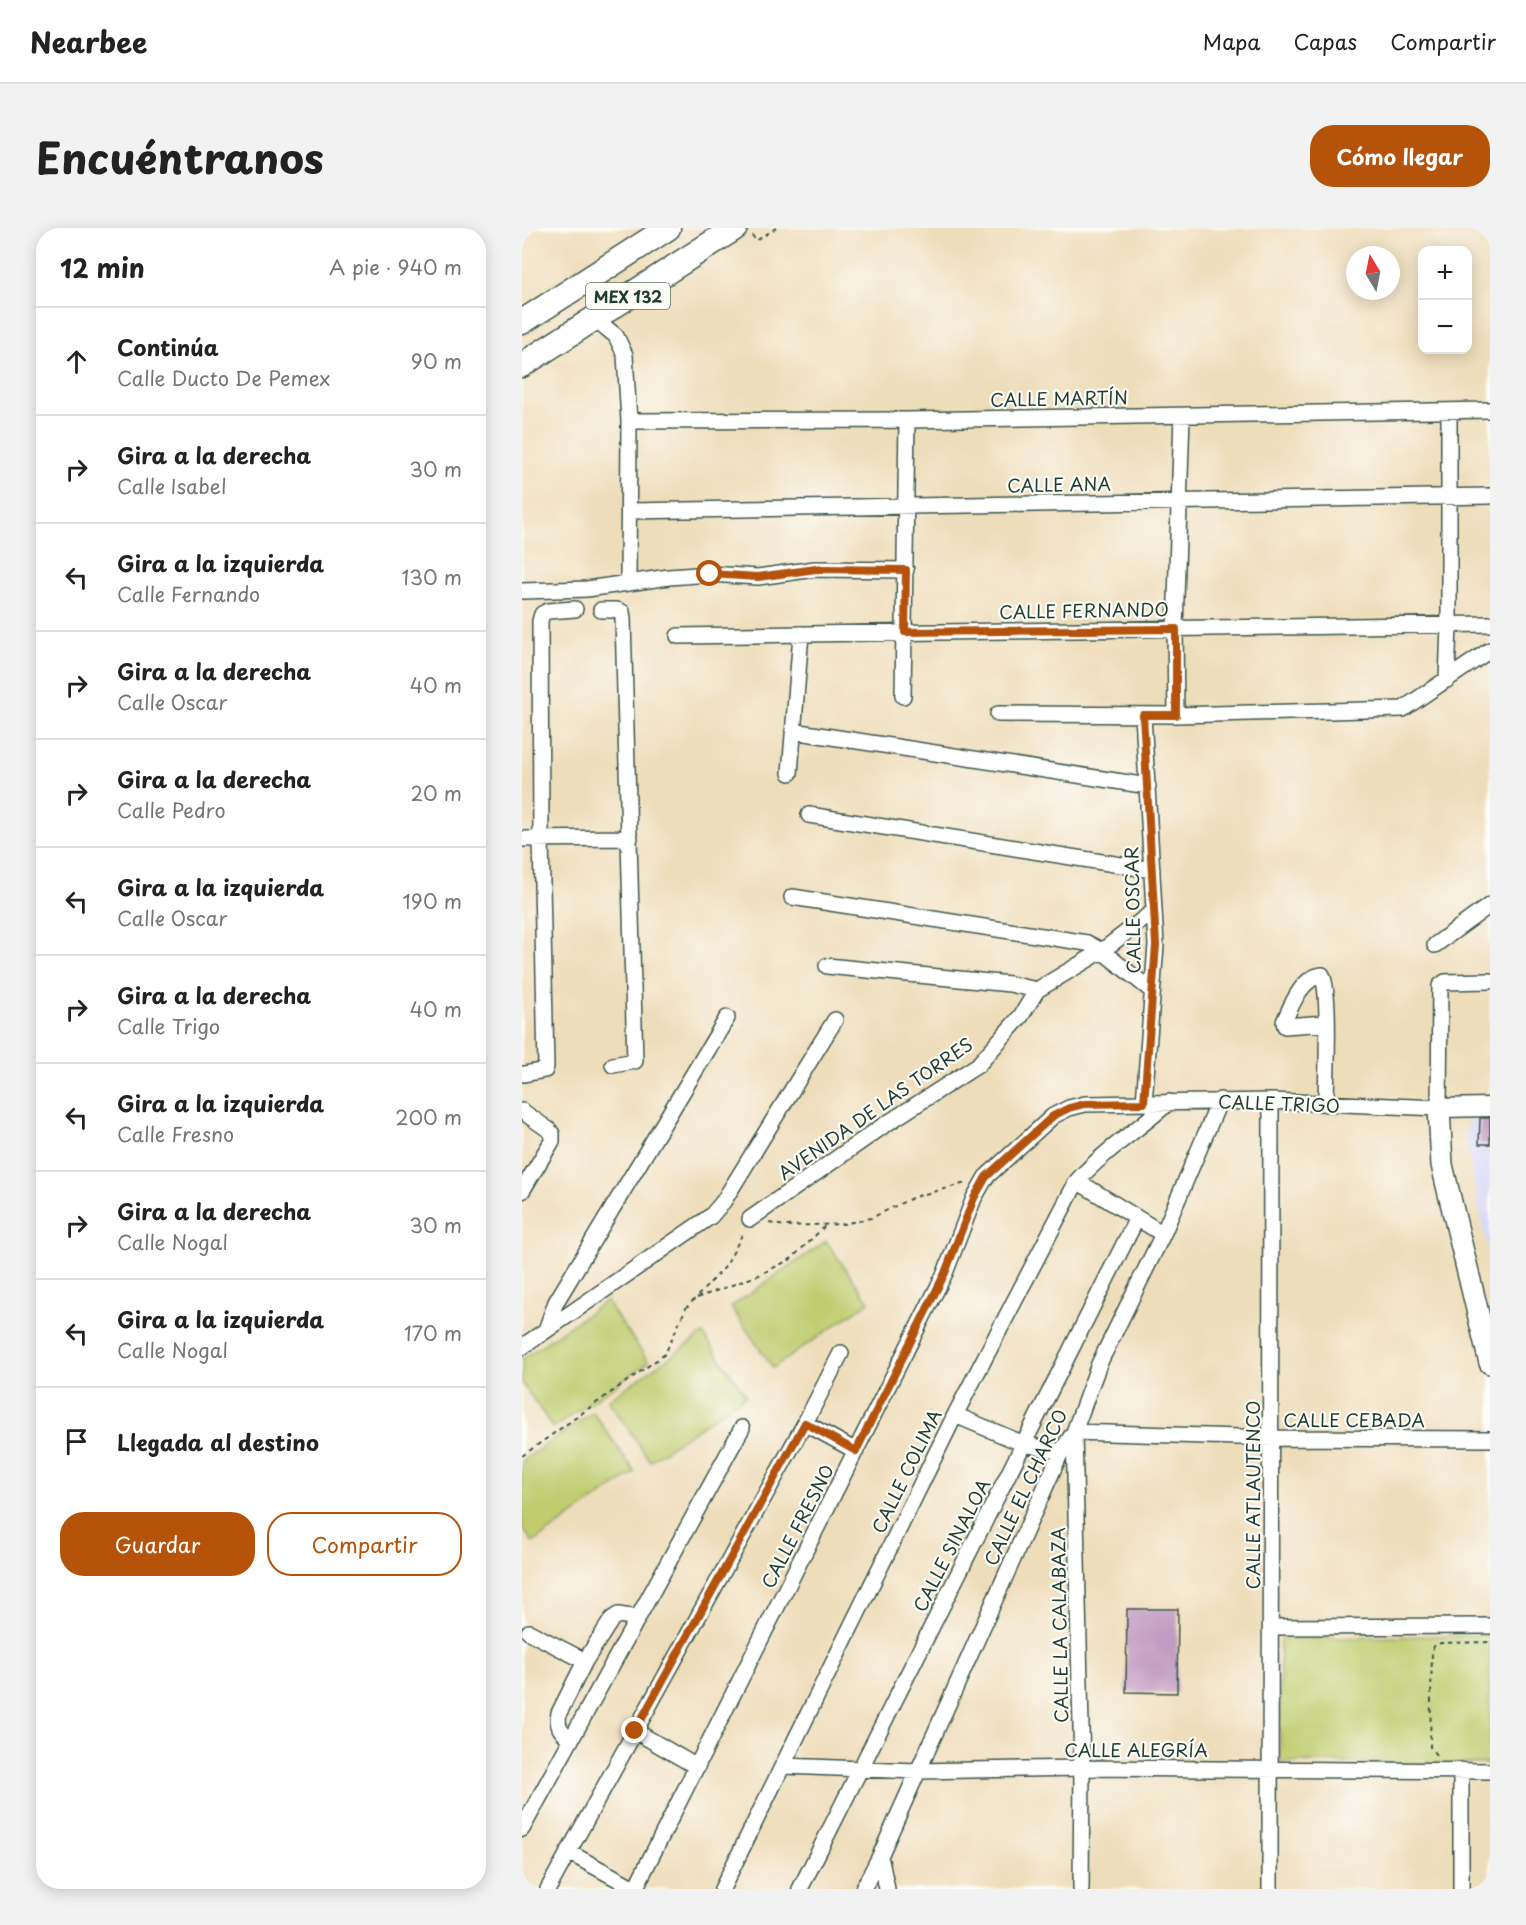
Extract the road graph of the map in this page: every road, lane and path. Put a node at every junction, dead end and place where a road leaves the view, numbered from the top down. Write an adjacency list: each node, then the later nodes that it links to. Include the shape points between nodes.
1 (668, 228): 6 (highway, MEX 132)
2 (735, 228): 5 (highway, MEX 132)
3 (776, 228): 4 (path)
4 (756, 241)
5 (594, 318): 7 (highway, MEX 132); 12 (street, via 616,336 625,355)
6 (522, 322)
7 (522, 365)
8 (1490, 410): 9 (street, CALLE MARTÍN)
9 (1449, 411): 10 (street, CALLE MARTÍN); 14 (street)
10 (1182, 416): 11 (street, CALLE MARTÍN); 15 (street)
11 (907, 420): 12 (street, CALLE MARTÍN); 16 (street)
12 (629, 421): 17 (street)
13 (1490, 496): 14 (street, CALLE ANA)
14 (1450, 497): 15 (street, CALLE ANA); 24 (street)
15 (1179, 501): 16 (street, CALLE ANA); 25 (street)
16 (906, 506): 17 (street, CALLE ANA); 18 (street)
17 (629, 511): 19 (street)
18 (906, 570): 19 (street, via 816,569 758,577 710,574); 26 (street)
19 (628, 583): 20 (street)
20 (522, 591)
21 (575, 609): 41 (street, via 548,611 540,621)
22 (601, 610): 39 (street, via 617,610 623,618)
23 (1490, 624): 24 (street, CALLE FERNANDO)
24 (1449, 625): 25 (street, CALLE FERNANDO); 30 (street)
25 (1176, 629): 26 (street, CALLE FERNANDO); 34 (street)
26 (905, 632): 27 (street, CALLE FERNANDO); 31 (street)
27 (801, 634): 28 (street, CALLE FERNANDO); 35 (street)
28 (678, 636)
29 (1490, 650): 30 (street)
30 (1447, 680): 34 (street, via 1403,710)
31 (903, 696)
32 (998, 714): 33 (street)
33 (1143, 715): 34 (street); 37 (street, CALLE OSCAR)
34 (1176, 715)
35 (794, 731): 36 (street); 37 (street)
36 (790, 773)
37 (1148, 786): 42 (street, CALLE OSCAR)
38 (809, 815): 42 (street)
39 (630, 838): 41 (street); 55 (street, via 635,1062)
40 (522, 839): 41 (street)
41 (541, 839): 56 (street, via 546,1066 541,1072)
42 (1152, 870): 45 (street, CALLE OSCAR)
43 (792, 897): 47 (street, via 1087,943)
44 (1490, 905): 46 (street)
45 (1154, 911): 47 (street, AVENIDA DE LAS TORRES); 51 (street, CALLE OSCAR)
46 (1435, 945)
47 (1102, 951): 50 (street, AVENIDA DE LAS TORRES); 51 (street)
48 (827, 966): 50 (street)
49 (1490, 981): 64 (street, via 1445,982 1440,986)
50 (1037, 990): 70 (street, AVENIDA DE LAS TORRES, via 1021,1016 978,1065)
51 (1152, 991): 60 (street, CALLE OSCAR)
52 (728, 1018): 74 (street, via 556,1302)
53 (835, 1020): 74 (street, via 711,1216)
54 (1326, 1023): 54 (street, via 1325,982 1322,975 1296,994 1284,1022 1289,1027); 61 (street)
55 (613, 1065)
56 (524, 1074)
57 (1220, 1100): 58 (street, CALLE TRIGO); 59 (street, CALLE TRIGO); 72 (street, CALLE EL CHARCO)
58 (1271, 1101): 61 (street, CALLE TRIGO); 82 (street, CALLE ATLAUTENCO)
59 (1169, 1102): 60 (street, CALLE TRIGO); 67 (street, CALLE COLIMA, via 1092,1164)
60 (1144, 1103): 63 (street, CALLE TRIGO)
61 (1326, 1104): 64 (street, CALLE TRIGO)
62 (1490, 1107): 64 (street, CALLE TRIGO)
63 (1069, 1108): 66 (street, CALLE FRESNO, via 1053,1116)
64 (1439, 1108): 77 (main road, via 1442,1165)
65 (522, 1111): 68 (street, via 552,1134)
66 (986, 1177): 71 (path, via 914,1197 871,1218); 85 (street, CALLE FRESNO, via 945,1273)
67 (1077, 1181): 69 (street); 78 (street, CALLE COLIMA)
68 (522, 1191)
69 (1137, 1218): 72 (street); 84 (street, CALLE SINALOA)
70 (750, 1219): 71 (path, via 785,1227); 73 (path, via 726,1266)
71 (826, 1225): 73 (path, via 791,1259)
72 (1163, 1234): 81 (street, CALLE EL CHARCO, via 1100,1364)
73 (695, 1299): 87 (path, via 686,1308 664,1354)
74 (546, 1330): 75 (street)
75 (522, 1347)
76 (841, 1353): 79 (street)
77 (1490, 1363)
78 (955, 1416): 84 (street); 97 (street, CALLE COLIMA)
79 (805, 1423): 85 (street); 94 (street)
80 (742, 1428): 88 (street)
81 (1074, 1432): 82 (street, CALLE CEBADA); 86 (street, CALLE EL CHARCO); 100 (street, CALLE LA CALABAZA)
82 (1272, 1438): 83 (street, CALLE CEBADA); 90 (street, CALLE ATLAUTENCO)
83 (1490, 1439)
84 (1024, 1444): 86 (street); 99 (street, CALLE SINALOA)
85 (856, 1451): 98 (street, CALLE FRESNO)
86 (1061, 1452): 103 (street, CALLE EL CHARCO)
87 (522, 1456)
88 (638, 1618): 93 (street, via 618,1615 612,1619); 95 (street)
89 (1490, 1626): 90 (street)
90 (1272, 1627): 101 (street, CALLE ATLAUTENCO)
91 (530, 1632): 93 (street)
92 (1490, 1642): 96 (path, via 1441,1643 1432,1650 1430,1747)
93 (585, 1661): 95 (street, via 557,1721 559,1729)
94 (635, 1731): 98 (street); 106 (street)
95 (571, 1740): 105 (street)
96 (1438, 1756)
97 (783, 1766): 99 (street, CALLE ALEGRÍA); 110 (street, CALLE COLIMA)
98 (697, 1767): 109 (street, CALLE FRESNO)
99 (860, 1768): 103 (street, CALLE ALEGRÍA); 111 (street, CALLE SINALOA)
100 (1082, 1768): 101 (street, CALLE ALEGRÍA); 103 (street, CALLE ALEGRÍA); 114 (street, CALLE LA CALABAZA)
101 (1271, 1770): 102 (street, CALLE ALEGRÍA); 115 (street, CALLE ATLAUTENCO)
102 (1461, 1770): 104 (street, CALLE ALEGRÍA); 116 (street)
103 (917, 1771): 107 (street, CALLE EL CHARCO)
104 (1490, 1771)
105 (522, 1829)
106 (568, 1852): 108 (street); 109 (street)
107 (880, 1856): 112 (street, CALLE EL CHARCO); 113 (street)
108 (548, 1889)
109 (635, 1889)
110 (722, 1889)
111 (800, 1889)
112 (863, 1889)
113 (887, 1889)
114 (1082, 1889)
115 (1270, 1889)
116 (1461, 1889)

